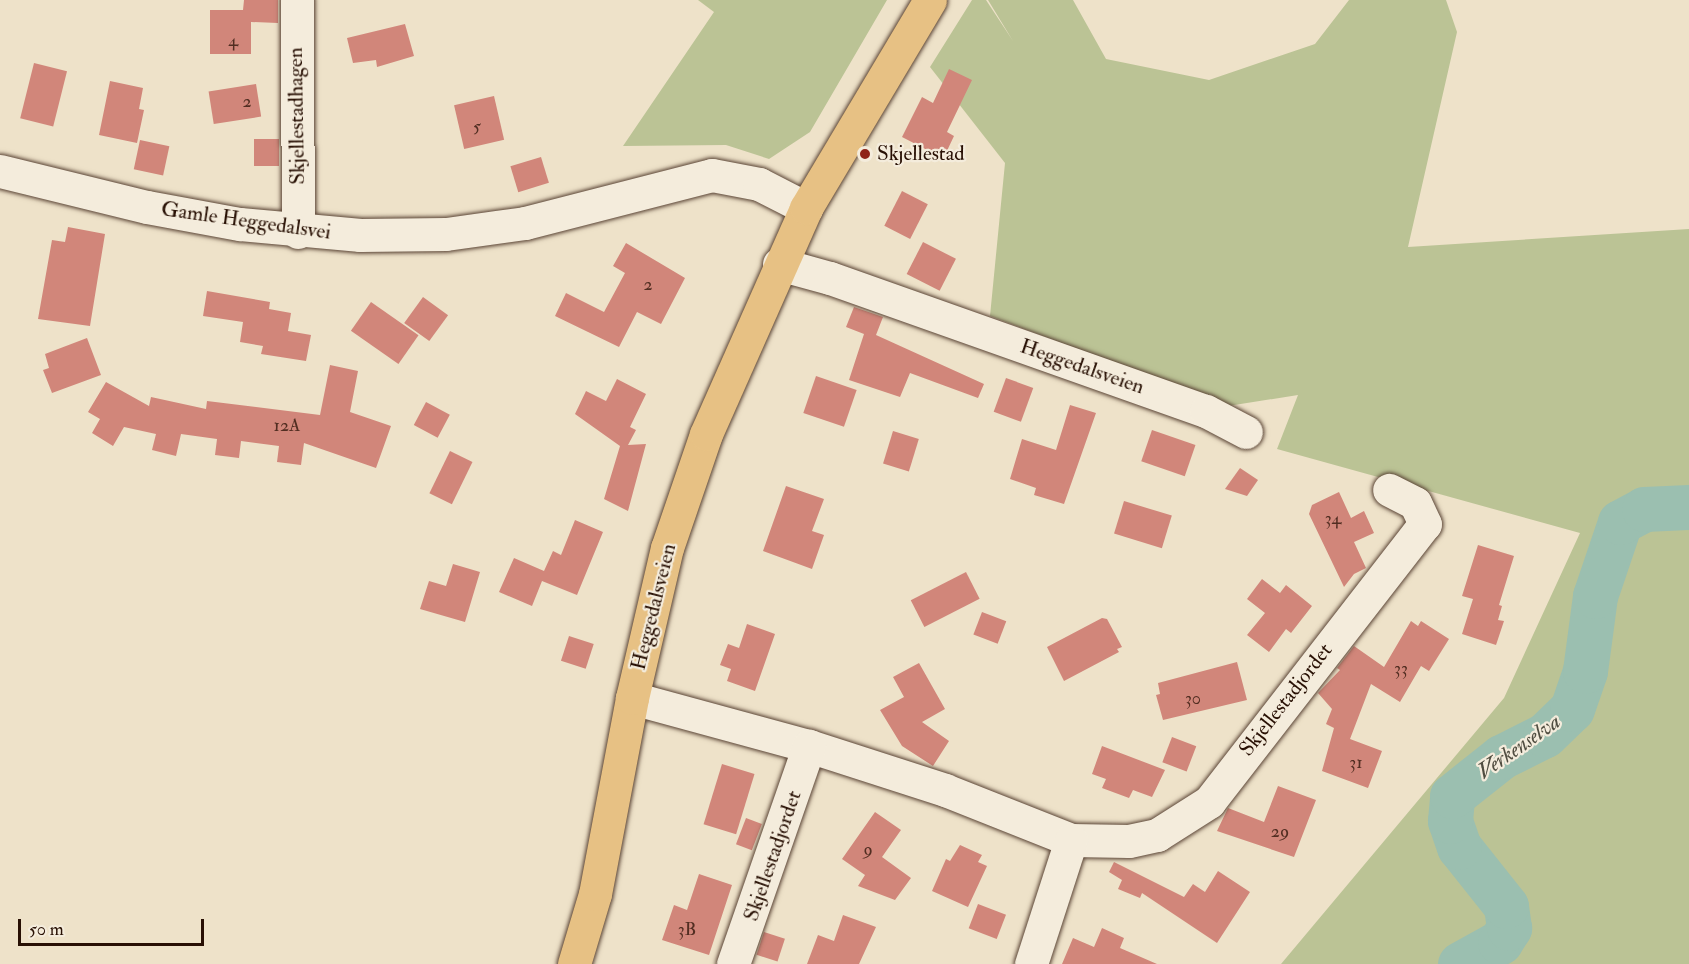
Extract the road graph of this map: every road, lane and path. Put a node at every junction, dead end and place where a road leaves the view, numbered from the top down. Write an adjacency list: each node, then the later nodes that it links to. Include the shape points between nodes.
1 (297, 0): 5 (street, Skjellestadhagen)
2 (930, 0): 4 (main road, Heggedalsveien)
3 (0, 171): 5 (street, Gamle Heggedalsvei, via 147,207)
4 (806, 208): 5 (street, Gamle Heggedalsvei, via 759,184 712,175 525,223 446,234); 6 (main road, Heggedalsveien)
5 (298, 232)
6 (779, 264): 7 (street, Heggedalsveien, via 830,278 1206,411); 9 (main road, Heggedalsveien, via 706,434 667,548)
7 (1246, 432)
8 (1389, 490): 11 (street, Skjellestadjordet, via 1415,504 1425,524 1209,802 1157,835 1129,841)
9 (632, 698): 10 (street, Skjellestadjordet); 12 (main road, Heggedalsveien, via 595,894)
10 (809, 746): 11 (street, Skjellestadjordet, via 945,790); 13 (street, Skjellestadjordet)
11 (1071, 840): 14 (street)
12 (574, 964)
13 (733, 964)
14 (1031, 964)

